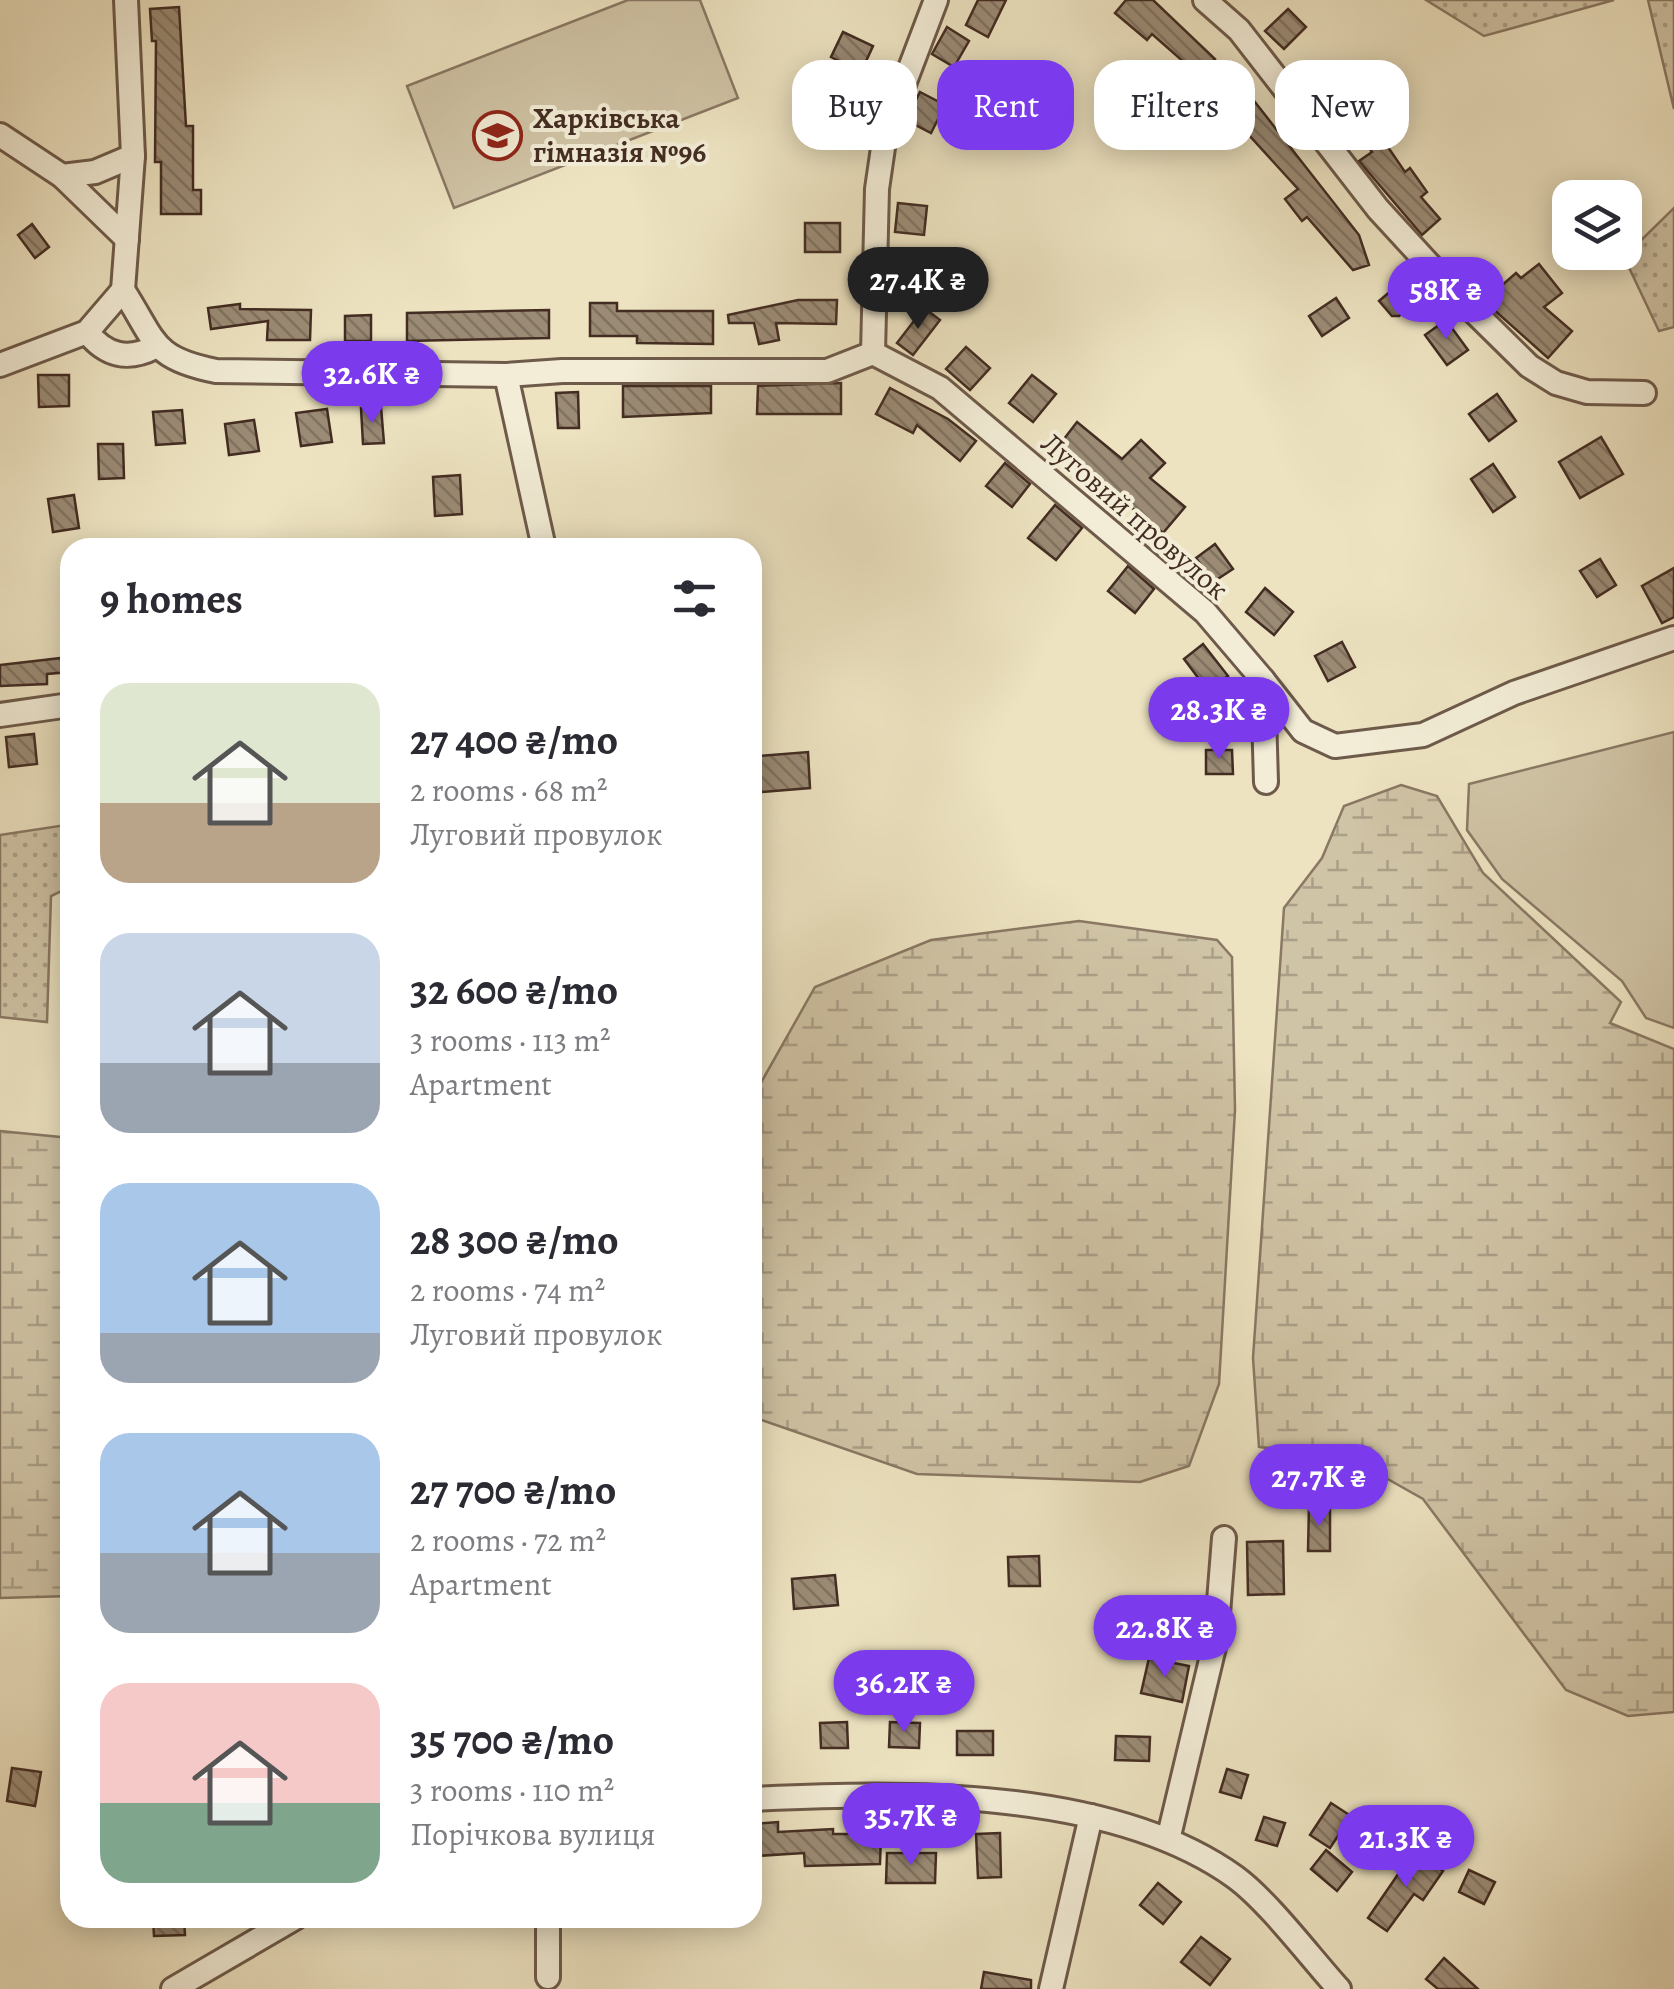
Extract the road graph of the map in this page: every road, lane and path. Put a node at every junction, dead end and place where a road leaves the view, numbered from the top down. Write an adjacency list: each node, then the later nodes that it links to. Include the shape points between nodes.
1 (126, 0): 5 (street)
2 (936, 0): 11 (street, via 884,134)
3 (1205, 0): 14 (street, via 1238,30 1378,209 1530,366 1587,392)
4 (0, 135): 6 (street)
5 (132, 156): 6 (street, via 95,172); 7 (street)
6 (62, 176): 7 (street)
7 (127, 239): 8 (street)
8 (123, 290): 9 (street); 10 (street)
9 (87, 332): 10 (street, via 110,353); 12 (street)
10 (155, 347): 13 (street, via 183,365 216,371)
11 (873, 353): 13 (street, via 827,370); 17 (street, Луговий провулок, via 940,388 1205,612)
12 (0, 365)
13 (506, 375): 15 (street)
14 (1644, 393)
15 (542, 538)
16 (1674, 638): 17 (street, Луговий провулок, via 1514,693 1423,735 1335,746 1303,731)
17 (1263, 680): 20 (street)
18 (60, 706): 19 (street)
19 (0, 715)
20 (1266, 782)
21 (1224, 1538): 24 (street, via 1216,1639)
22 (762, 1799): 23 (street, via 965,1801)
23 (1091, 1816): 24 (street); 29 (street)
24 (1168, 1840): 30 (street, via 1237,1878)
25 (278, 1928): 28 (street)
26 (548, 1928): 27 (street)
27 (548, 1976)
28 (173, 1989)
29 (1050, 1989)
30 (1339, 1989)

